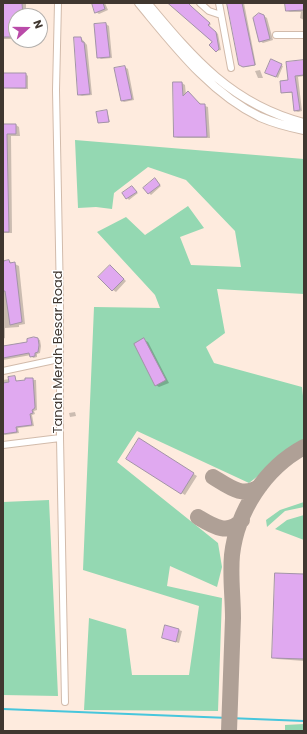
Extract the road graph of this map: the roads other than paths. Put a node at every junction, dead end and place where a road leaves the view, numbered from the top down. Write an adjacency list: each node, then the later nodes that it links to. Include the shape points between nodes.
1 (58, 3): 12 (street, Tanah Merah Besar Road, via 56,90)
2 (139, 3): 11 (street, via 180,52 217,87 260,116)
3 (147, 3): 10 (street, via 184,47 207,70 241,97 264,110)
4 (200, 3): 6 (street, via 209,11)
5 (219, 3): 6 (street)
6 (221, 15): 9 (street)
7 (276, 35): 8 (street)
8 (304, 35)
9 (231, 68)
10 (304, 123)
11 (304, 130)
12 (59, 359): 13 (street); 14 (street, Tanah Merah Besar Road)
13 (3, 371)
14 (60, 438): 15 (street); 16 (street, Tanah Merah Besar Road)
15 (3, 445)
16 (65, 702)

